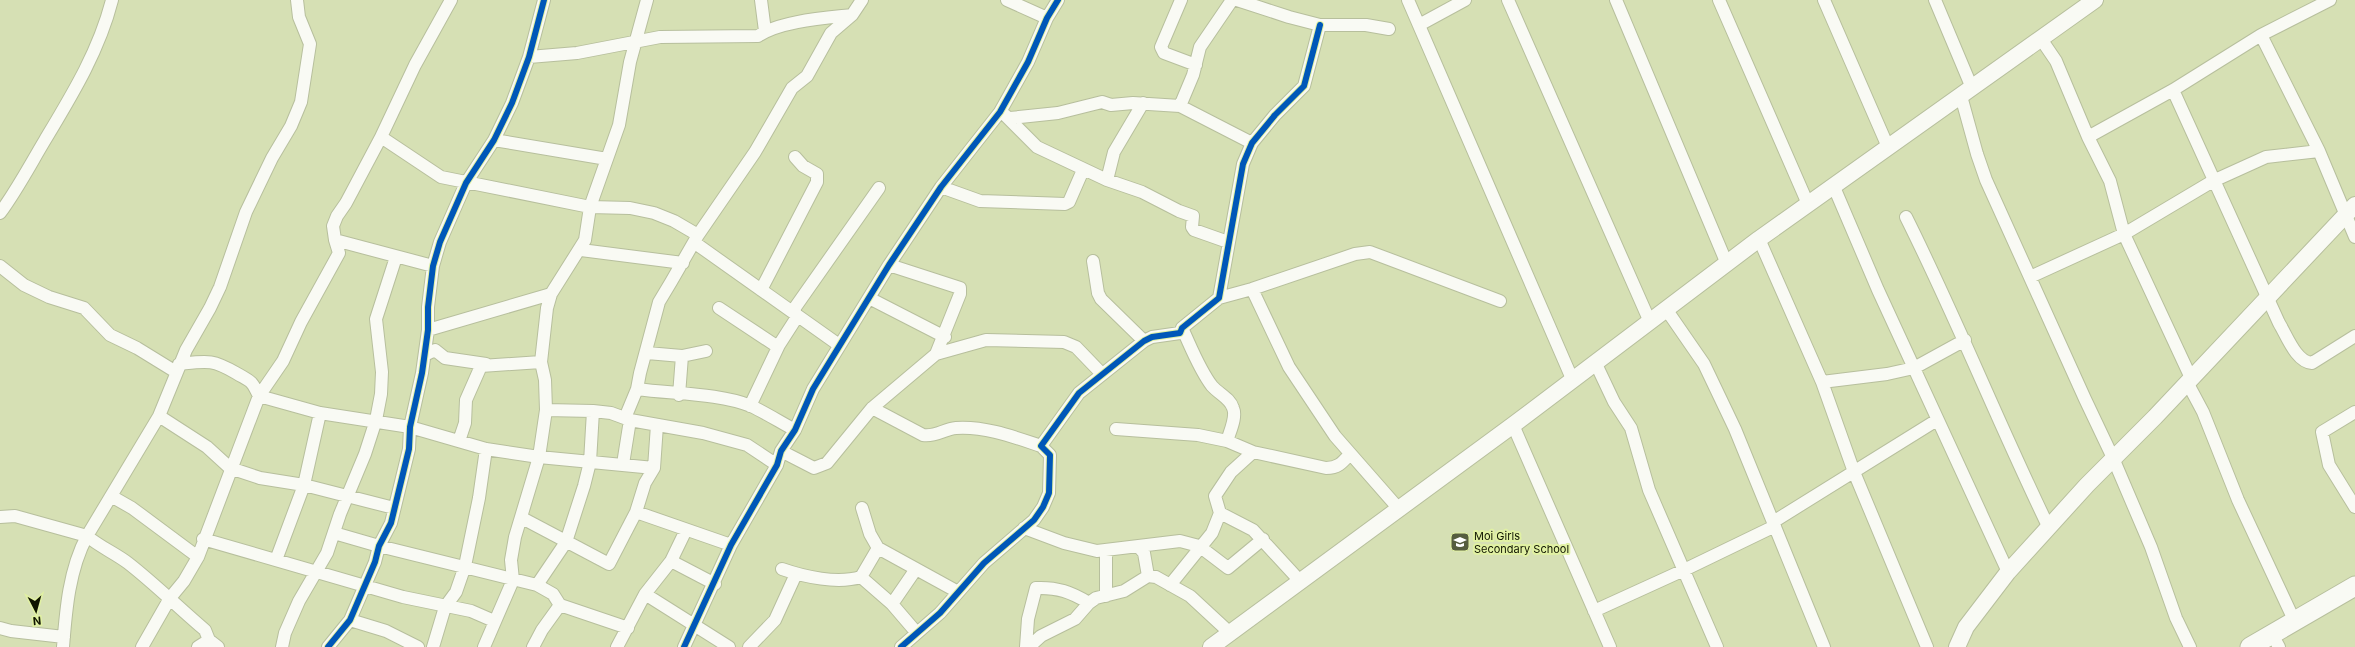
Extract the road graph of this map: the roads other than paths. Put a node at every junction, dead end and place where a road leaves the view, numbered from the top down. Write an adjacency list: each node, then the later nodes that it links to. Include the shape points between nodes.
1 (112, 0): 56 (street, via 96,48 80,83 21,184)
2 (297, 0): 100 (street, via 299,18 310,44 301,102 246,212 210,308)
3 (450, 0): 38 (street, via 415,65)
4 (544, 0): 31 (street)
5 (647, 0): 30 (street)
6 (761, 0): 27 (street)
7 (862, 0): 22 (street)
8 (1007, 0): 23 (street)
9 (1058, 0): 23 (street)
10 (1181, 0): 32 (street, via 1161,47 1164,53)
11 (1232, 0): 32 (street, via 1200,47)
12 (1237, 0): 24 (street, via 1289,18)
13 (1408, 0): 25 (street)
14 (1465, 0): 25 (street)
15 (1508, 0): 83 (street)
16 (1616, 0): 68 (street)
17 (1719, 0): 53 (street)
18 (1824, 0): 42 (street)
19 (1934, 0): 34 (street)
20 (2095, 0): 29 (main road)
21 (2330, 0): 28 (street)
22 (852, 15): 27 (street); 60 (street, via 831,33 807,76 792,88 755,152)
23 (1047, 18): 37 (street)
24 (1320, 25): 26 (street, via 1366,25); 41 (street, via 1304,86)
25 (1419, 25): 104 (street)
26 (1389, 29)
27 (765, 31): 30 (street, via 758,36 660,37)
28 (2261, 35): 33 (street); 43 (street)
29 (2041, 39): 34 (main road); 39 (street, via 2056,61)
30 (635, 44): 31 (street); 45 (street, via 619,125)
31 (529, 57): 40 (street, via 512,103)
32 (1196, 65): 36 (street)
33 (2173, 90): 39 (street); 48 (street)
34 (1967, 92): 42 (main road); 72 (street, via 1986,180)
35 (1144, 103): 36 (street); 37 (street, via 1111,105 1102,102 1058,113); 47 (street, via 1114,152)
36 (1180, 106): 41 (street)
37 (1005, 115): 46 (street, via 1037,147); 50 (street)
38 (381, 137): 49 (street, via 441,177); 62 (street, via 337,216 333,226)
39 (2088, 137): 58 (street, via 2110,180)
40 (494, 140): 45 (street); 49 (street)
41 (1252, 143): 63 (street, via 1240,176)
42 (1888, 147): 52 (main road)
43 (2319, 151): 48 (street, via 2266,157); 55 (street)
44 (795, 157): 74 (street, via 803,166 817,174 817,182)
45 (607, 159): 54 (street)
46 (1083, 170): 47 (street); 50 (street, via 1069,202 1065,204 980,201)
47 (1107, 180): 63 (street, via 1142,192 1193,216 1194,230)
48 (2213, 181): 58 (street); 76 (street)
49 (466, 183): 54 (street); 71 (street, via 447,223)
50 (941, 187): 69 (street)
51 (879, 188): 82 (street, via 794,308)
52 (1834, 188): 53 (main road); 101 (street)
53 (1808, 204): 61 (main road)
54 (590, 207): 60 (street, via 630,208 654,213 674,221); 64 (street)
55 (2351, 210): 59 (street); 76 (main road)
56 (0, 213)
57 (1906, 217): 89 (street)
58 (2124, 234): 72 (street); 103 (street)
59 (2355, 238)
60 (696, 239): 67 (street); 74 (street)
61 (1759, 239): 68 (main road); 105 (street)
62 (335, 240): 65 (street); 108 (street, via 339,253 331,270 301,322 283,361)
63 (1228, 242): 78 (street)
64 (581, 250): 67 (street); 75 (street)
65 (396, 257): 71 (street); 117 (street, via 376,319 382,372)
66 (1093, 261): 88 (street, via 1101,300)
67 (683, 263): 93 (street, via 659,302)
68 (1727, 264): 81 (main road)
69 (889, 265): 77 (street); 87 (street, via 960,288)
70 (0, 266): 100 (street, via 24,285 49,297 84,308 110,335)
71 (433, 266): 85 (street)
72 (2030, 277): 132 (street)
73 (1252, 289): 78 (street); 79 (street, via 1355,254 1370,252); 130 (street, via 1289,367)
74 (761, 290): 82 (street)
75 (551, 294): 85 (street); 97 (street, via 544,323)
76 (2267, 297): 86 (street, via 2300,358 2306,362 2312,363); 103 (main road)
77 (869, 298): 87 (street); 90 (street)
78 (1219, 298): 84 (street)
79 (1500, 302)
80 (719, 308): 91 (street)
81 (1666, 309): 83 (main road); 150 (street, via 1704,364 1735,429)
82 (797, 317): 90 (street); 91 (street)
83 (1650, 322): 99 (main road)
84 (1182, 328): 88 (street, via 1180,333); 125 (street, via 1201,369 1234,408 1235,414)
85 (428, 330): 95 (street)
86 (2355, 336)
87 (945, 337): 94 (street)
88 (1144, 340): 102 (street)
89 (1965, 340): 101 (street); 152 (street)
90 (839, 345): 122 (street, via 813,389)
91 (778, 347): 109 (street)
92 (706, 350): 96 (street)
93 (647, 353): 96 (street); 106 (street)
94 (936, 354): 102 (street, via 986,340 1064,342 1076,347); 110 (street)
95 (425, 355): 98 (street, via 435,350 445,358); 121 (street)
96 (682, 356): 107 (street)
97 (541, 362): 98 (street); 111 (street, via 545,380)
98 (486, 364): 124 (street, via 479,368 466,400 465,423)
99 (1596, 364): 104 (main road); 171 (street, via 1614,402 1631,428 1649,490)
100 (178, 368): 108 (street, via 205,361 222,364 252,381); 115 (street)
101 (1914, 368): 105 (street); 118 (street)
102 (1102, 374): 126 (street, via 1079,393)
103 (2189, 380): 132 (main road); 194 (street, via 2238,500)
104 (1573, 381): 120 (main road)
105 (1822, 382): 138 (street)
106 (637, 389): 107 (street); 116 (street)
107 (680, 395): 109 (street, via 703,395)
108 (259, 396): 114 (street); 136 (street)
109 (750, 406): 122 (street)
110 (872, 408): 126 (street, via 924,435 933,436 955,428 973,428 1008,434); 128 (street, via 827,463 814,468)
111 (546, 410): 112 (street); 131 (street)
112 (594, 411): 116 (street); 133 (street)
113 (2355, 412): 142 (street, via 2322,432 2329,464)
114 (320, 413): 117 (street); 139 (street)
115 (160, 416): 136 (street, via 207,447); 141 (street)
116 (627, 419): 119 (street); 134 (street)
117 (376, 420): 121 (street); 140 (street)
118 (1937, 420): 138 (street); 173 (street)
119 (657, 425): 135 (street, via 703,433 747,445); 137 (street)
120 (1513, 426): 145 (main road); 192 (street)
121 (410, 427): 124 (street); 143 (street, via 409,449)
122 (795, 430): 128 (street)
123 (1116, 430): 125 (street, via 1178,432)
124 (459, 441): 127 (street)
125 (1227, 441): 129 (street)
126 (1041, 446): 151 (street, via 1050,455 1049,493 1039,513)
127 (486, 448): 131 (street); 168 (street)
128 (781, 451): 135 (street)
129 (1253, 452): 130 (street, via 1326,468 1334,468 1341,464); 147 (street, via 1231,472 1216,496)
130 (1350, 454): 145 (street)
131 (539, 457): 133 (street); 149 (street)
132 (2113, 458): 152 (main road); 224 (street, via 2151,547 2176,618)
133 (590, 462): 134 (street); 158 (street)
134 (623, 464): 137 (street)
135 (777, 465): 159 (street)
136 (230, 468): 139 (street, via 260,478); 156 (street)
137 (654, 468): 146 (street, via 645,483)
138 (1854, 472): 150 (street); 222 (street)
139 (304, 484): 140 (street); 166 (street)
140 (348, 495): 143 (street); 154 (street)
141 (111, 496): 155 (street); 165 (street, via 132,508)
142 (2355, 507)
143 (394, 508): 160 (street, via 391,523)
144 (862, 508): 163 (street, via 870,534)
145 (1399, 509): 178 (main road)
146 (636, 512): 153 (street); 158 (street, via 609,564)
147 (1220, 513): 157 (street, via 1253,530); 162 (street, via 1212,533)
148 (0, 517): 155 (street, via 15,516)
149 (522, 518): 158 (street); 177 (street, via 511,560)
150 (1774, 524): 171 (street); 221 (street)
151 (1024, 528): 164 (street, via 1076,547); 184 (street, via 984,563)
152 (2048, 528): 173 (main road)
153 (686, 530): 159 (street); 167 (street)
154 (334, 533): 160 (street); 172 (street)
155 (87, 536): 187 (street, via 121,558); 202 (street, via 78,555 70,586)
156 (203, 539): 165 (street); 166 (street)
157 (1263, 539): 162 (street, via 1228,568); 178 (street)
158 (566, 542): 179 (street)
159 (731, 545): 180 (street)
160 (379, 546): 168 (street); 181 (street)
161 (1138, 546): 162 (street, via 1180,541); 164 (street); 175 (street, via 1144,553)
162 (1199, 546): 182 (street)
163 (878, 548): 170 (street); 176 (street)
164 (1106, 552): 186 (street)
165 (198, 558): 187 (street)
166 (276, 560): 172 (street)
167 (671, 561): 180 (street); 185 (street)
168 (465, 566): 177 (street); 191 (street, via 456,592)
169 (782, 568): 174 (street)
170 (916, 569): 184 (street); 189 (street)
171 (1684, 570): 192 (street); 220 (street)
172 (317, 572): 181 (street); 206 (street, via 299,601 285,633)
173 (2008, 572): 223 (main road, via 1966,627)
174 (796, 574): 176 (street, via 842,580); 215 (street, via 775,620)
175 (1148, 576): 182 (street, via 1156,577); 186 (street, via 1124,591)
176 (861, 577): 189 (street)
177 (513, 580): 179 (street); 195 (street)
178 (1300, 582): 200 (main road)
179 (537, 584): 190 (street, via 553,594)
180 (715, 584): 196 (street)
181 (365, 585): 191 (street, via 403,598); 193 (street)
182 (1170, 585): 200 (street, via 1190,596)
183 (2355, 586): 194 (highway)
184 (958, 592): 199 (street, via 940,613)
185 (645, 594): 196 (street); 198 (street)
186 (1106, 596): 188 (street)
187 (170, 598): 203 (street, via 204,630); 204 (street)
188 (1089, 603): 217 (street, via 1075,619 1041,636); 217 (street, via 1065,590 1054,587 1036,588 1028,619)
189 (892, 604): 199 (street)
190 (560, 605): 198 (street); 211 (street)
191 (445, 607): 195 (street, via 471,611); 209 (street)
192 (1594, 611): 219 (street)
193 (350, 620): 207 (street); 208 (street, via 386,631)
194 (2294, 620): 201 (highway)
195 (494, 621): 210 (street)
196 (694, 626): 213 (street); 214 (street)
197 (0, 628): 202 (street)
198 (628, 628): 212 (street)
199 (916, 632): 216 (street)
200 (1230, 633): 218 (main road)
201 (2276, 641): 225 (highway)
202 (64, 642)
203 (213, 644): 205 (street)
204 (142, 647)
205 (198, 647)
206 (282, 647)
207 (328, 647)
208 (418, 647)
209 (433, 647)
210 (484, 647)
211 (533, 647)
212 (617, 647)
213 (684, 647)
214 (730, 647)
215 (749, 647)
216 (901, 647)
217 (1027, 647)
218 (1211, 647)
219 (1610, 647)
220 (1717, 647)
221 (1824, 647)
222 (1927, 647)
223 (1957, 647)
224 (2190, 647)
225 (2250, 647)

